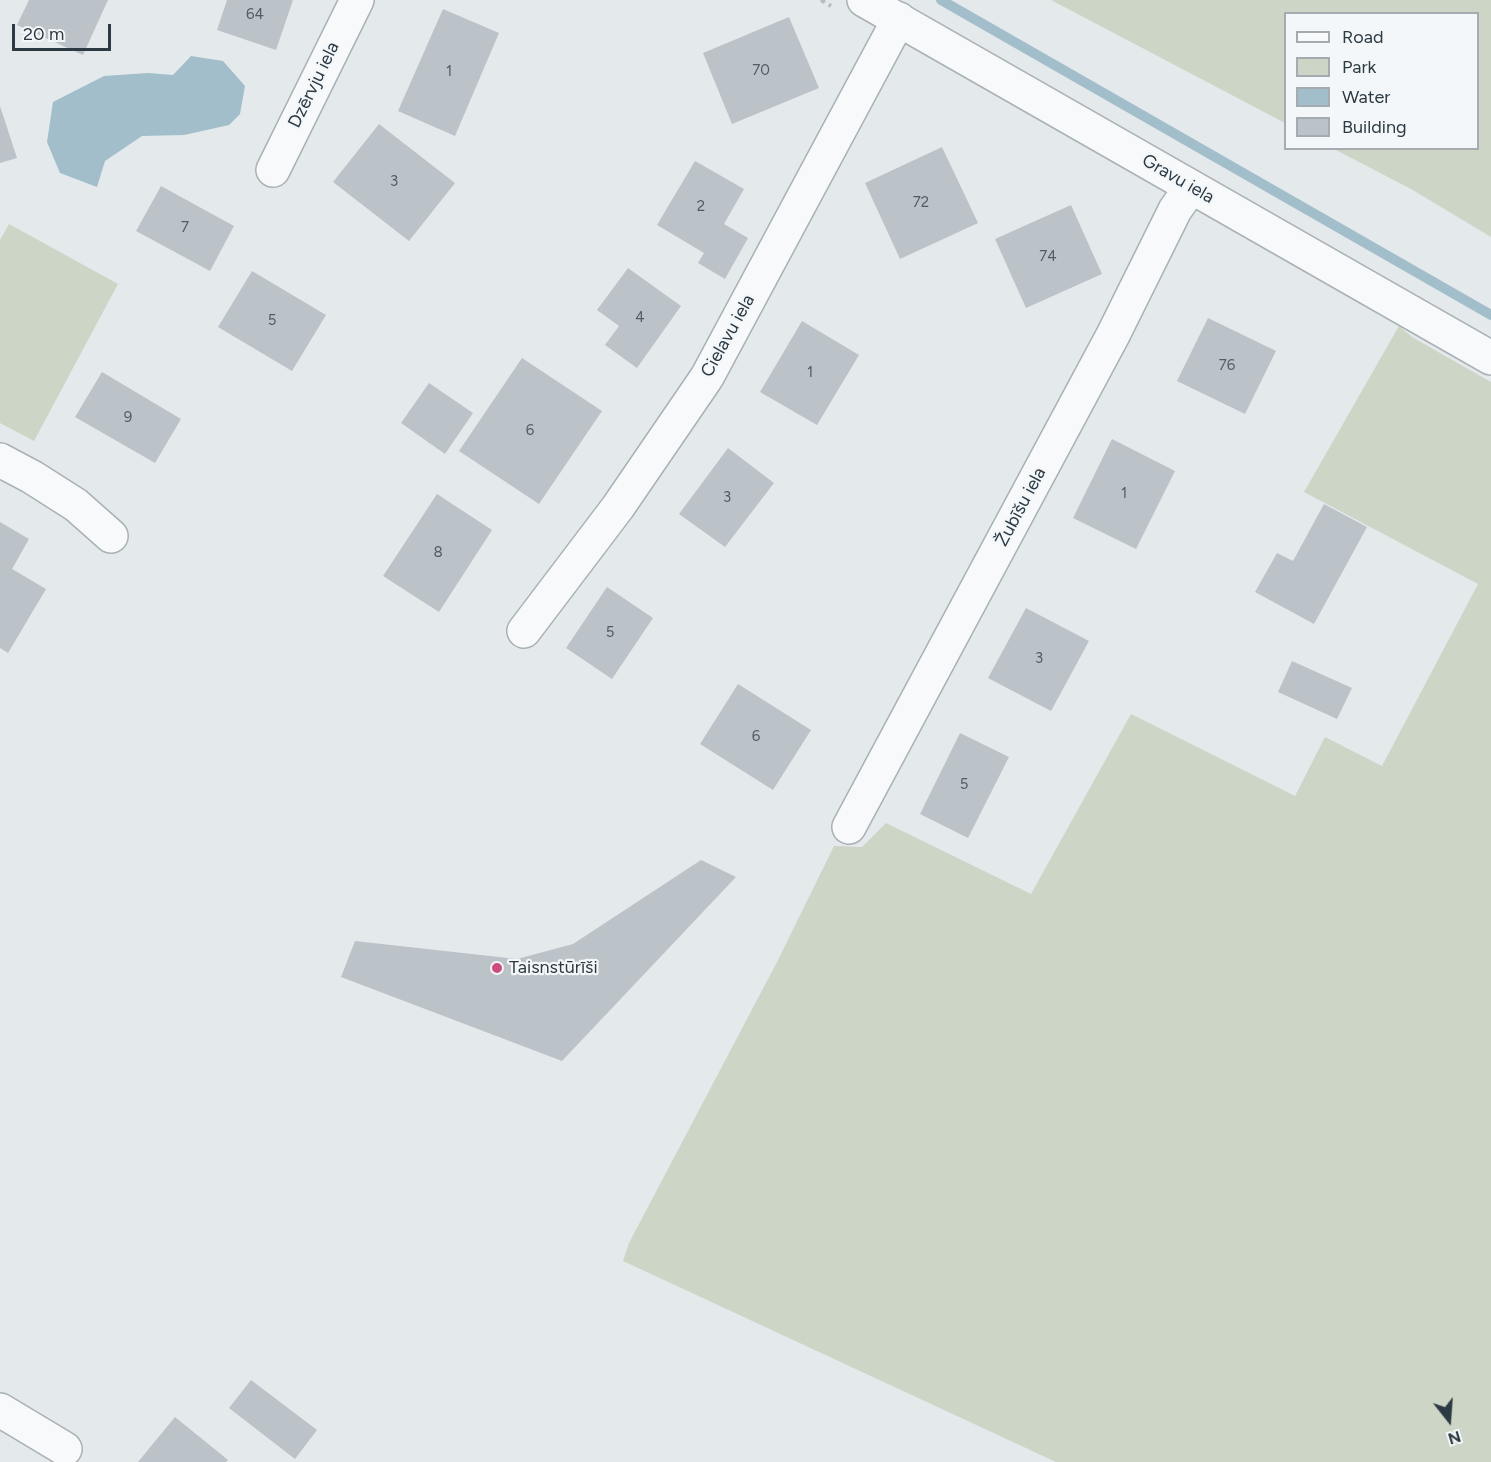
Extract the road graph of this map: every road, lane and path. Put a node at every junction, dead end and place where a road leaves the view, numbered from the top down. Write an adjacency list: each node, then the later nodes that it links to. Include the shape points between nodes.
1 (357, 0): 4 (street, Dzērvju iela)
2 (864, 0): 3 (street, Gravu iela)
3 (899, 19): 5 (street, Gravu iela); 9 (street, Cielavu iela, via 707,377 618,507)
4 (273, 170)
5 (1191, 186): 6 (street, Gravu iela); 10 (street, Žubīšu iela)
6 (1491, 357)
7 (0, 460): 8 (street, via 76,506)
8 (111, 536)
9 (524, 631)
10 (849, 827)
11 (0, 1410): 12 (street)
12 (64, 1449)

